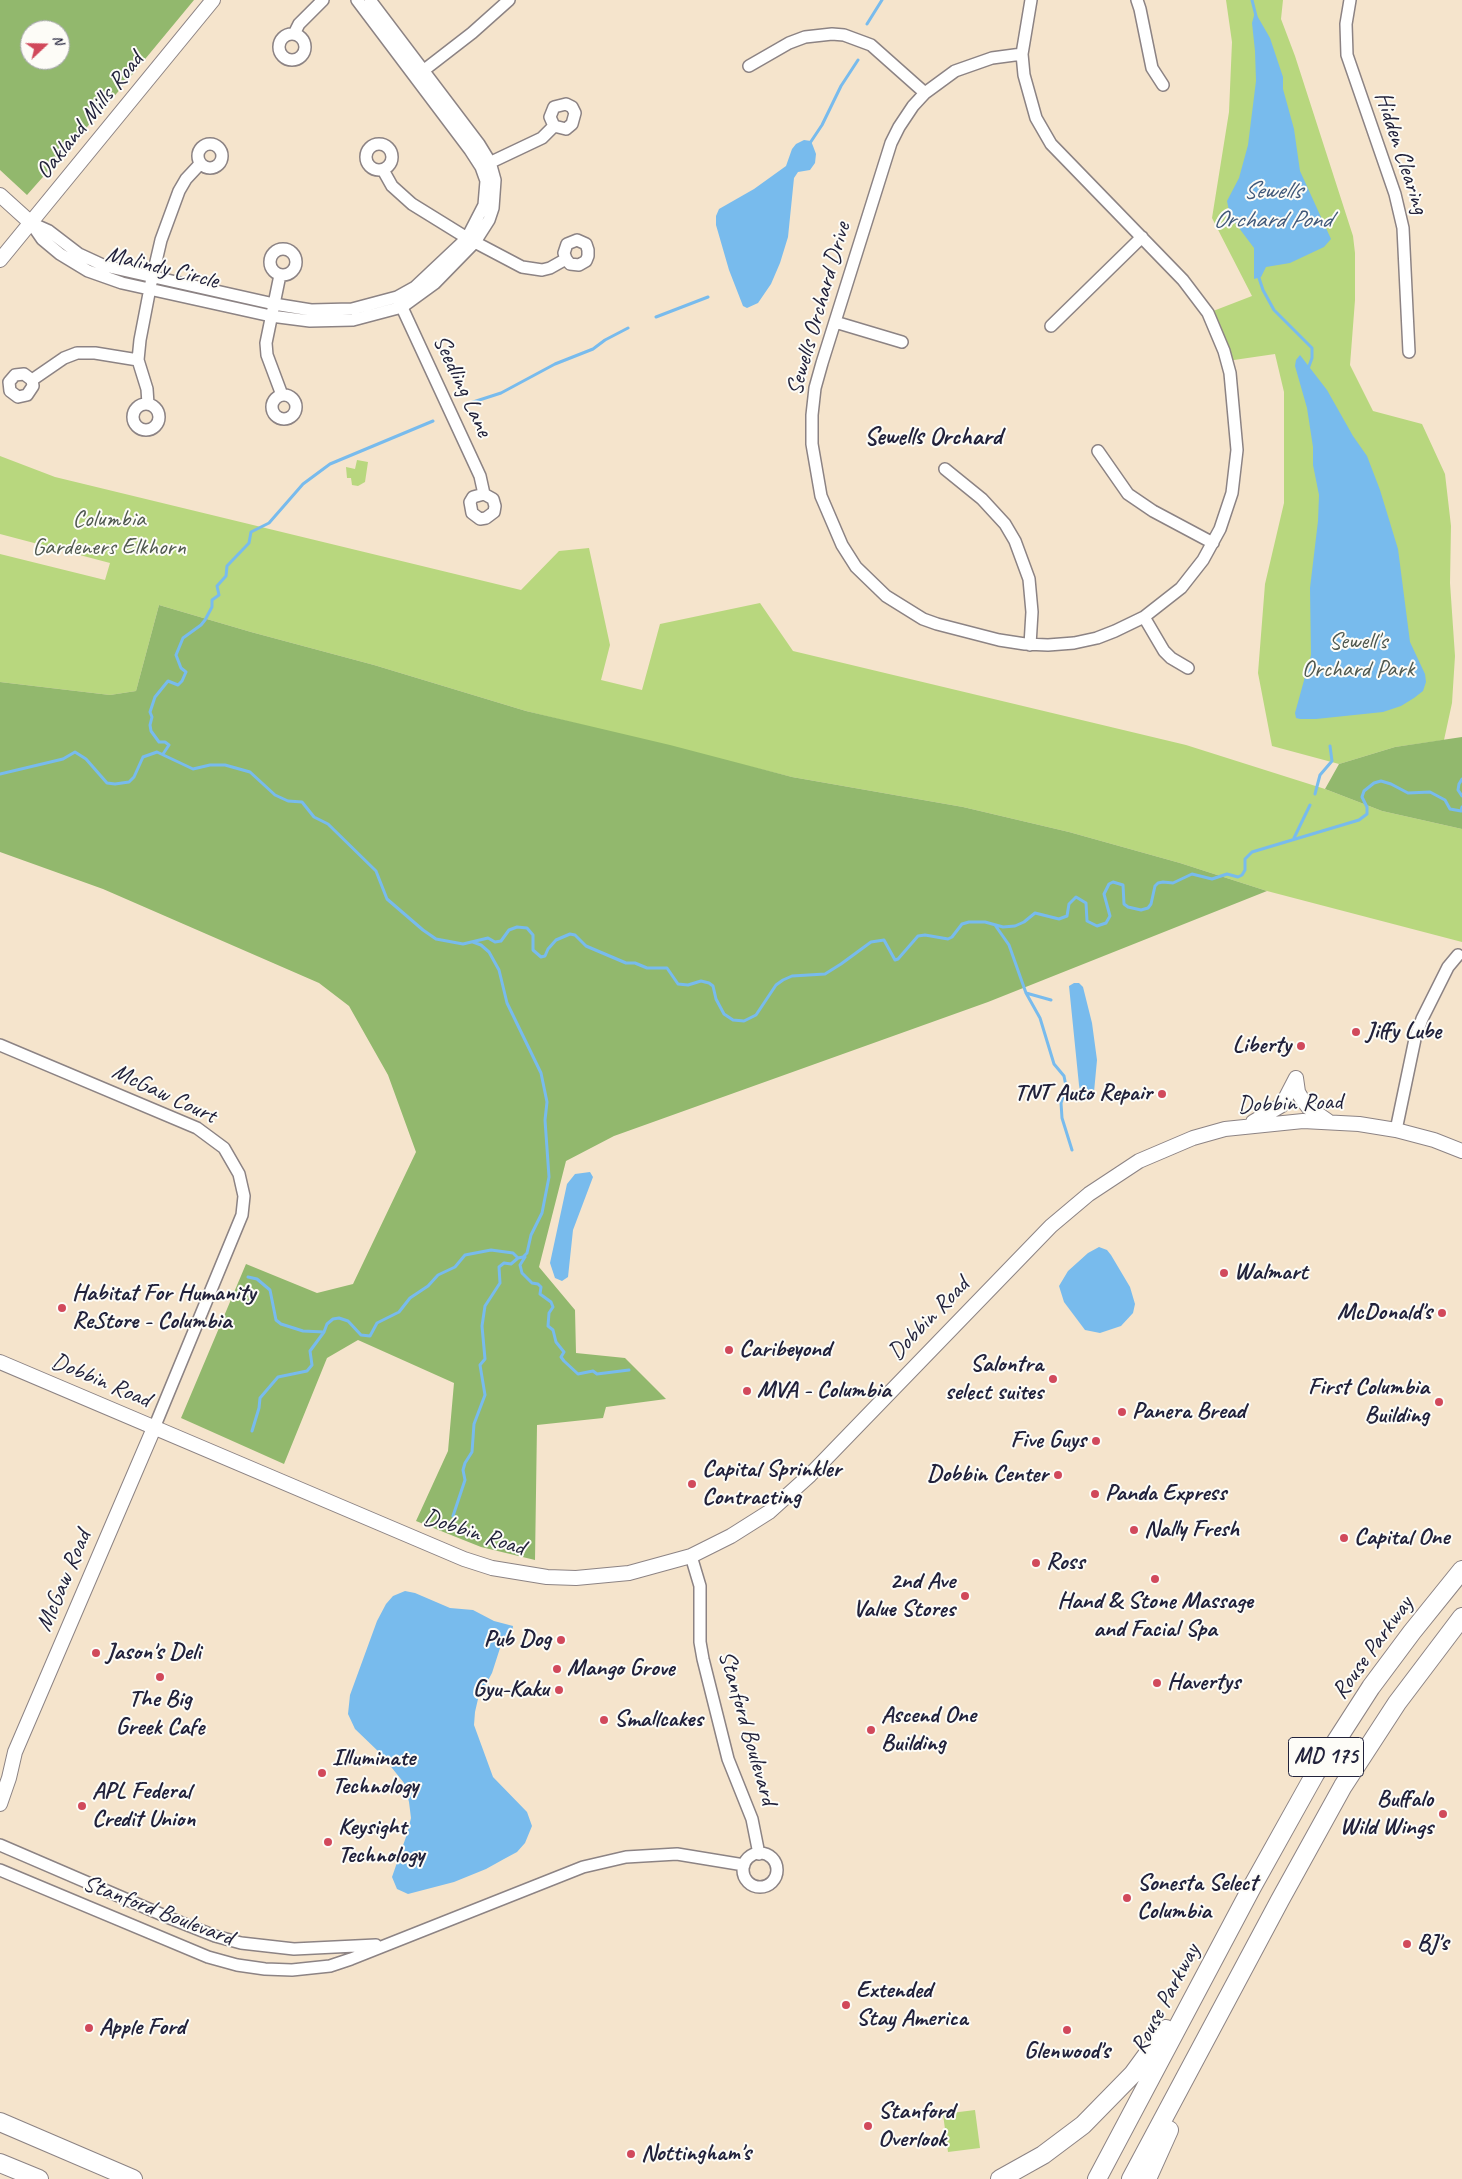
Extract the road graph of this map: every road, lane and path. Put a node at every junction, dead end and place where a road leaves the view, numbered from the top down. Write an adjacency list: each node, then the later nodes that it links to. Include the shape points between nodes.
1 (213, 0): 20 (street, Oakland Mills Road)
2 (323, 0): 9 (street, via 299,24)
3 (357, 0): 12 (street, Malindy Circle)
4 (370, 0): 12 (street, Malindy Circle)
5 (509, 0): 12 (street, via 472,34)
6 (1031, 0): 10 (street, Sewells Orchard Drive)
7 (1137, 0): 13 (street, via 1152,68)
8 (1350, 0): 32 (street, Hidden Clearing, via 1346,24 1347,55 1395,194 1403,228)
9 (294, 34)
10 (1022, 54): 14 (street, Sewells Orchard Drive, via 970,64); 21 (street, Sewells Orchard Drive, via 1028,96 1051,144)
11 (749, 66): 14 (street, via 804,37 844,35 871,45)
12 (420, 73): 17 (street, Malindy Circle)
13 (1163, 85)
14 (925, 93): 29 (street, Sewells Orchard Drive, via 906,115 891,143)
15 (554, 126): 17 (street, via 542,138)
16 (200, 164): 26 (street, via 179,191 161,240)
17 (486, 164): 22 (street, Malindy Circle, via 484,206)
18 (383, 170): 22 (street, via 392,186 412,204)
19 (0, 195): 20 (street)
20 (31, 223): 23 (street, Oakland Mills Road); 26 (street, Malindy Circle, via 49,231 66,246 92,261)
21 (1142, 237): 30 (street); 40 (street, Sewells Orchard Drive, via 1204,307 1219,338 1230,373 1236,468 1227,513)
22 (471, 240): 24 (street, via 531,269 550,268); 27 (street, Malindy Circle, via 435,283)
23 (0, 260)
24 (566, 260)
25 (280, 275): 28 (street)
26 (151, 283): 28 (street, Malindy Circle); 33 (street)
27 (400, 302): 28 (street, Malindy Circle, via 352,309); 39 (street, Seedling Lane, via 480,476)
28 (272, 310): 35 (street, via 267,355)
29 (835, 322): 31 (street); 42 (street, Sewells Orchard Drive, via 815,388 812,444 821,496 842,545 871,584 923,619 959,630)
30 (1051, 326)
31 (902, 342)
32 (1409, 352)
33 (138, 360): 34 (street, via 77,353); 36 (street)
34 (32, 380)
35 (282, 394)
36 (148, 404)
37 (1098, 451): 40 (street, via 1128,494)
38 (945, 469): 42 (street, via 982,499 1005,524 1015,541 1029,579)
39 (484, 494)
40 (1213, 543): 41 (street, Sewells Orchard Drive, via 1181,588)
41 (1144, 617): 42 (street, Sewells Orchard Drive, via 1097,638 1074,643); 43 (street, via 1164,651)
42 (1030, 644)
43 (1188, 668)
44 (1458, 955): 48 (street, via 1448,967 1422,1019)
45 (0, 1045): 51 (street, McGaw Court, via 196,1128 224,1148 239,1174 244,1196 242,1215)
46 (1328, 1121): 47 (street, Dobbin Road); 47 (street, via 1302,1100 1296,1078 1282,1104); 48 (street, Dobbin Road)
47 (1249, 1125): 52 (street, Dobbin Road, via 1225,1129 1168,1148 1089,1194 1051,1226 786,1497 750,1525)
48 (1396, 1130): 49 (street, Dobbin Road)
49 (1462, 1151)
50 (0, 1362): 51 (street, Dobbin Road)
51 (154, 1428): 52 (street, Dobbin Road, via 492,1568 547,1577 606,1576); 55 (street, McGaw Road)
52 (691, 1556): 59 (street, Stanford Boulevard, via 701,1598 703,1660 728,1759 752,1820)
53 (1460, 1572): 63 (main road, Rouse Parkway / MD 175, via 1394,1656 1340,1734 1290,1818)
54 (1462, 1616): 64 (main road, MD 175, via 1397,1703 1352,1771)
55 (15, 1752): 56 (street, McGaw Road); 57 (street, McGaw Road)
56 (0, 1766)
57 (0, 1804)
58 (0, 1845): 62 (street, Stanford Boulevard, via 172,1919 241,1943 294,1949)
59 (759, 1854): 60 (street, via 749,1858); 60 (street, via 768,1856 775,1863 776,1875 767,1886 753,1886 744,1876)
60 (744, 1865): 62 (street, Stanford Boulevard, via 677,1854 626,1857 583,1868)
61 (0, 1870): 62 (street, Stanford Boulevard, via 163,1940 237,1965 292,1970 330,1966)
62 (392, 1943)
63 (1219, 1950): 69 (main road, via 1153,2048 1107,2103 1064,2141); 70 (main road, Rouse Parkway / MD 175)
64 (1236, 1982): 71 (main road, MD 175); 72 (main road)
65 (0, 2122): 68 (main road)
66 (0, 2163): 67 (main road)
67 (38, 2179)
68 (133, 2179)
69 (1000, 2179)
70 (1097, 2179)
71 (1131, 2179)
72 (1147, 2179)

